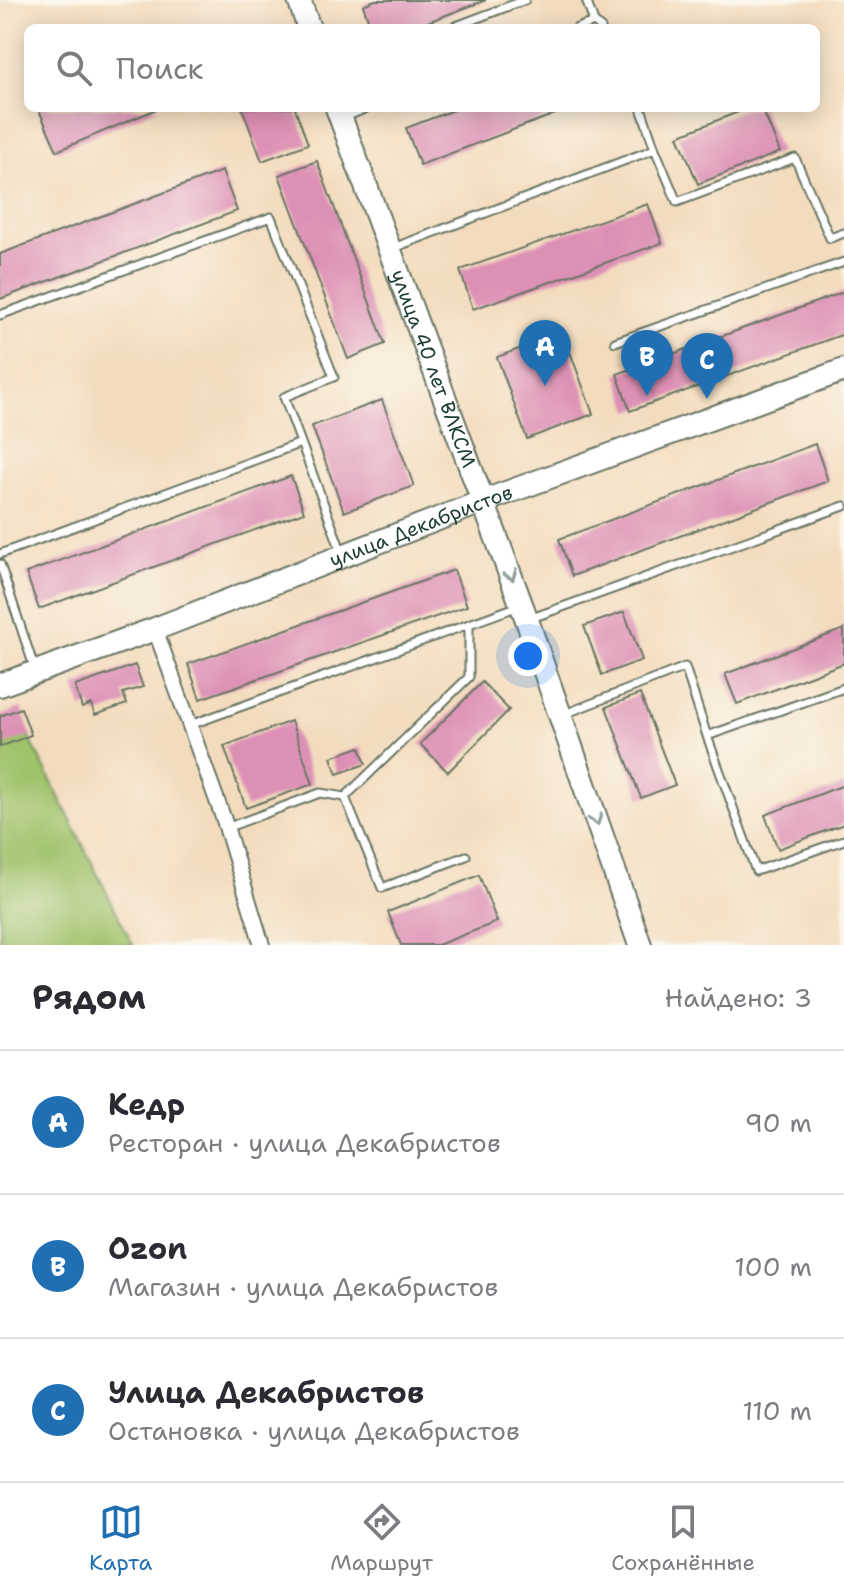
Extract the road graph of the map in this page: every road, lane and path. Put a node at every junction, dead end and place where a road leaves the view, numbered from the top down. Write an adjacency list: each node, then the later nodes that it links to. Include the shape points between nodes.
1 (299, 0): 4 (main road)
2 (525, 0): 5 (lane)
3 (586, 0): 6 (lane)
4 (308, 24)
5 (462, 24)
6 (597, 24)
7 (642, 112): 9 (lane)
8 (339, 113): 11 (main road, улица 40 лет ВЛКСМ)
9 (655, 149): 10 (lane, via 677,202 795,158 830,238); 11 (lane)
10 (844, 233)
11 (391, 249): 17 (main road, улица 40 лет ВЛКСМ)
12 (844, 262): 14 (lane)
13 (0, 315): 16 (lane, via 271,217 334,377 284,397)
14 (615, 342)
15 (844, 370): 17 (main road, улица Декабристов)
16 (301, 443): 19 (lane); 20 (lane)
17 (484, 501): 20 (main road, улица Декабристов); 22 (main road, улица 40 лет ВЛКСМ, one-way to 22)
18 (844, 506): 22 (lane)
19 (0, 554)
20 (343, 555): 24 (main road, улица Декабристов)
21 (0, 564): 25 (lane)
22 (525, 612): 23 (lane); 28 (main road, улица 40 лет ВЛКСМ)
23 (469, 624): 29 (lane); 31 (lane, via 469,677)
24 (155, 629): 25 (main road, улица Декабристов); 29 (street)
25 (36, 672): 26 (main road, улица Декабристов)
26 (0, 685)
27 (844, 688): 30 (lane)
28 (560, 716): 30 (lane, via 685,667); 36 (main road, улица 40 лет ВЛКСМ, one-way to 36)
29 (190, 725): 32 (street)
30 (707, 736): 33 (lane, via 756,871)
31 (345, 797): 32 (lane, via 320,793); 34 (lane, via 382,888)
32 (226, 828): 35 (street)
33 (844, 840)
34 (466, 856)
35 (262, 945)
36 (640, 945)

